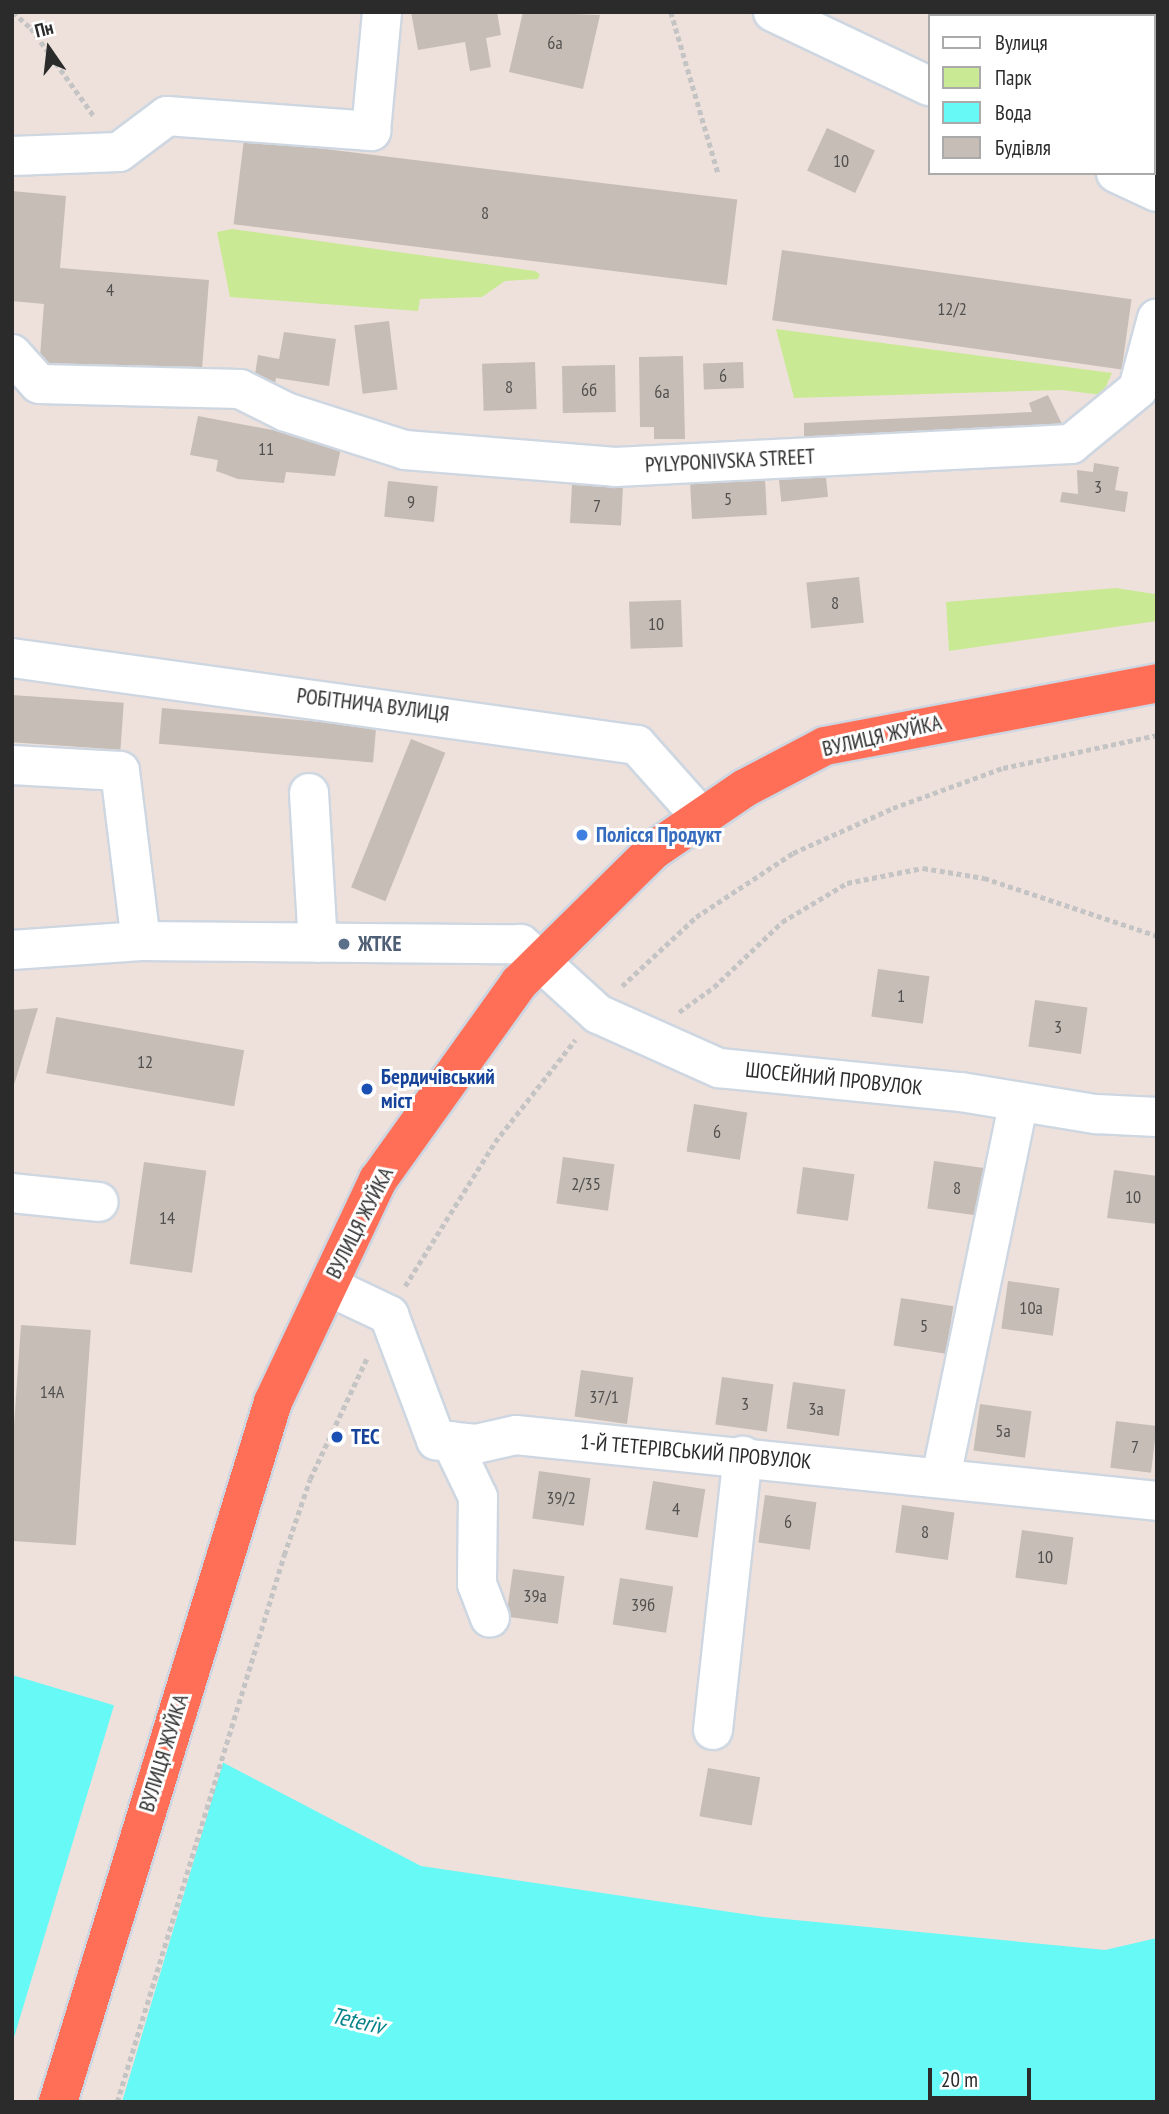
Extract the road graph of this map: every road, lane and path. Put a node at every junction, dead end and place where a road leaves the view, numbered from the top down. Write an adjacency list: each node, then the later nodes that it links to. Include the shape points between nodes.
1 (13, 12): 6 (path, via 31,28)
2 (382, 12): 6 (street, via 371,131 167,116)
3 (671, 12): 8 (path)
4 (773, 12): 5 (street)
5 (928, 86)
6 (119, 152): 7 (street)
7 (12, 156)
8 (718, 173)
9 (1120, 175): 10 (street)
10 (1157, 192)
11 (1157, 318): 12 (street, PYLYPONIVSKA STREET, via 1138,389 1071,444 615,467 405,450 286,412 240,389 39,384)
12 (12, 354)
13 (12, 658): 17 (street, РОБІТНИЧА ВУЛИЦЯ, via 637,745)
14 (1157, 683): 17 (highway, ВУЛИЦЯ ЖУЙКА, via 825,747)
15 (12, 765): 19 (street, via 120,771)
16 (309, 793): 20 (street)
17 (702, 818): 22 (highway, ВУЛИЦЯ ЖУЙКА, via 654,850)
18 (1157, 936): 23 (path, via 984,878 923,868 847,883 782,922 714,987)
19 (141, 940): 20 (street, ШОСЕЙНИЙ ПРОВУЛОК); 21 (street, ШОСЕЙНИЙ ПРОВУЛОК)
20 (318, 943): 22 (street, ШОСЕЙНИЙ ПРОВУЛОК, via 521,944)
21 (12, 950)
22 (540, 962): 23 (street, ШОСЕЙНИЙ ПРОВУЛОК, via 598,1014); 28 (highway, ВУЛИЦЯ ЖУЙКА, via 519,983 378,1180)
23 (646, 1035): 24 (street, ШОСЕЙНИЙ ПРОВУЛОК, via 719,1068)
24 (1019, 1102): 25 (street, ШОСЕЙНИЙ ПРОВУЛОК); 31 (street)
25 (1157, 1117)
26 (12, 1193): 27 (street)
27 (99, 1202)
28 (328, 1286): 29 (street, via 389,1315 436,1440); 36 (highway, ВУЛИЦЯ ЖУЙКА, via 273,1402)
29 (451, 1441): 30 (street, 1-Й ТЕТЕРІВСЬКИЙ ПРОВУЛОК, via 476,1444 516,1434); 34 (street, via 478,1497 477,1584)
30 (743, 1456): 31 (street, 1-Й ТЕТЕРІВСЬКИЙ ПРОВУЛОК); 35 (street)
31 (941, 1477): 32 (street, 1-Й ТЕТЕРІВСЬКИЙ ПРОВУЛОК)
32 (1157, 1501)
33 (284, 1555): 37 (path)
34 (490, 1618)
35 (713, 1730)
36 (58, 2102)
37 (117, 2102)

